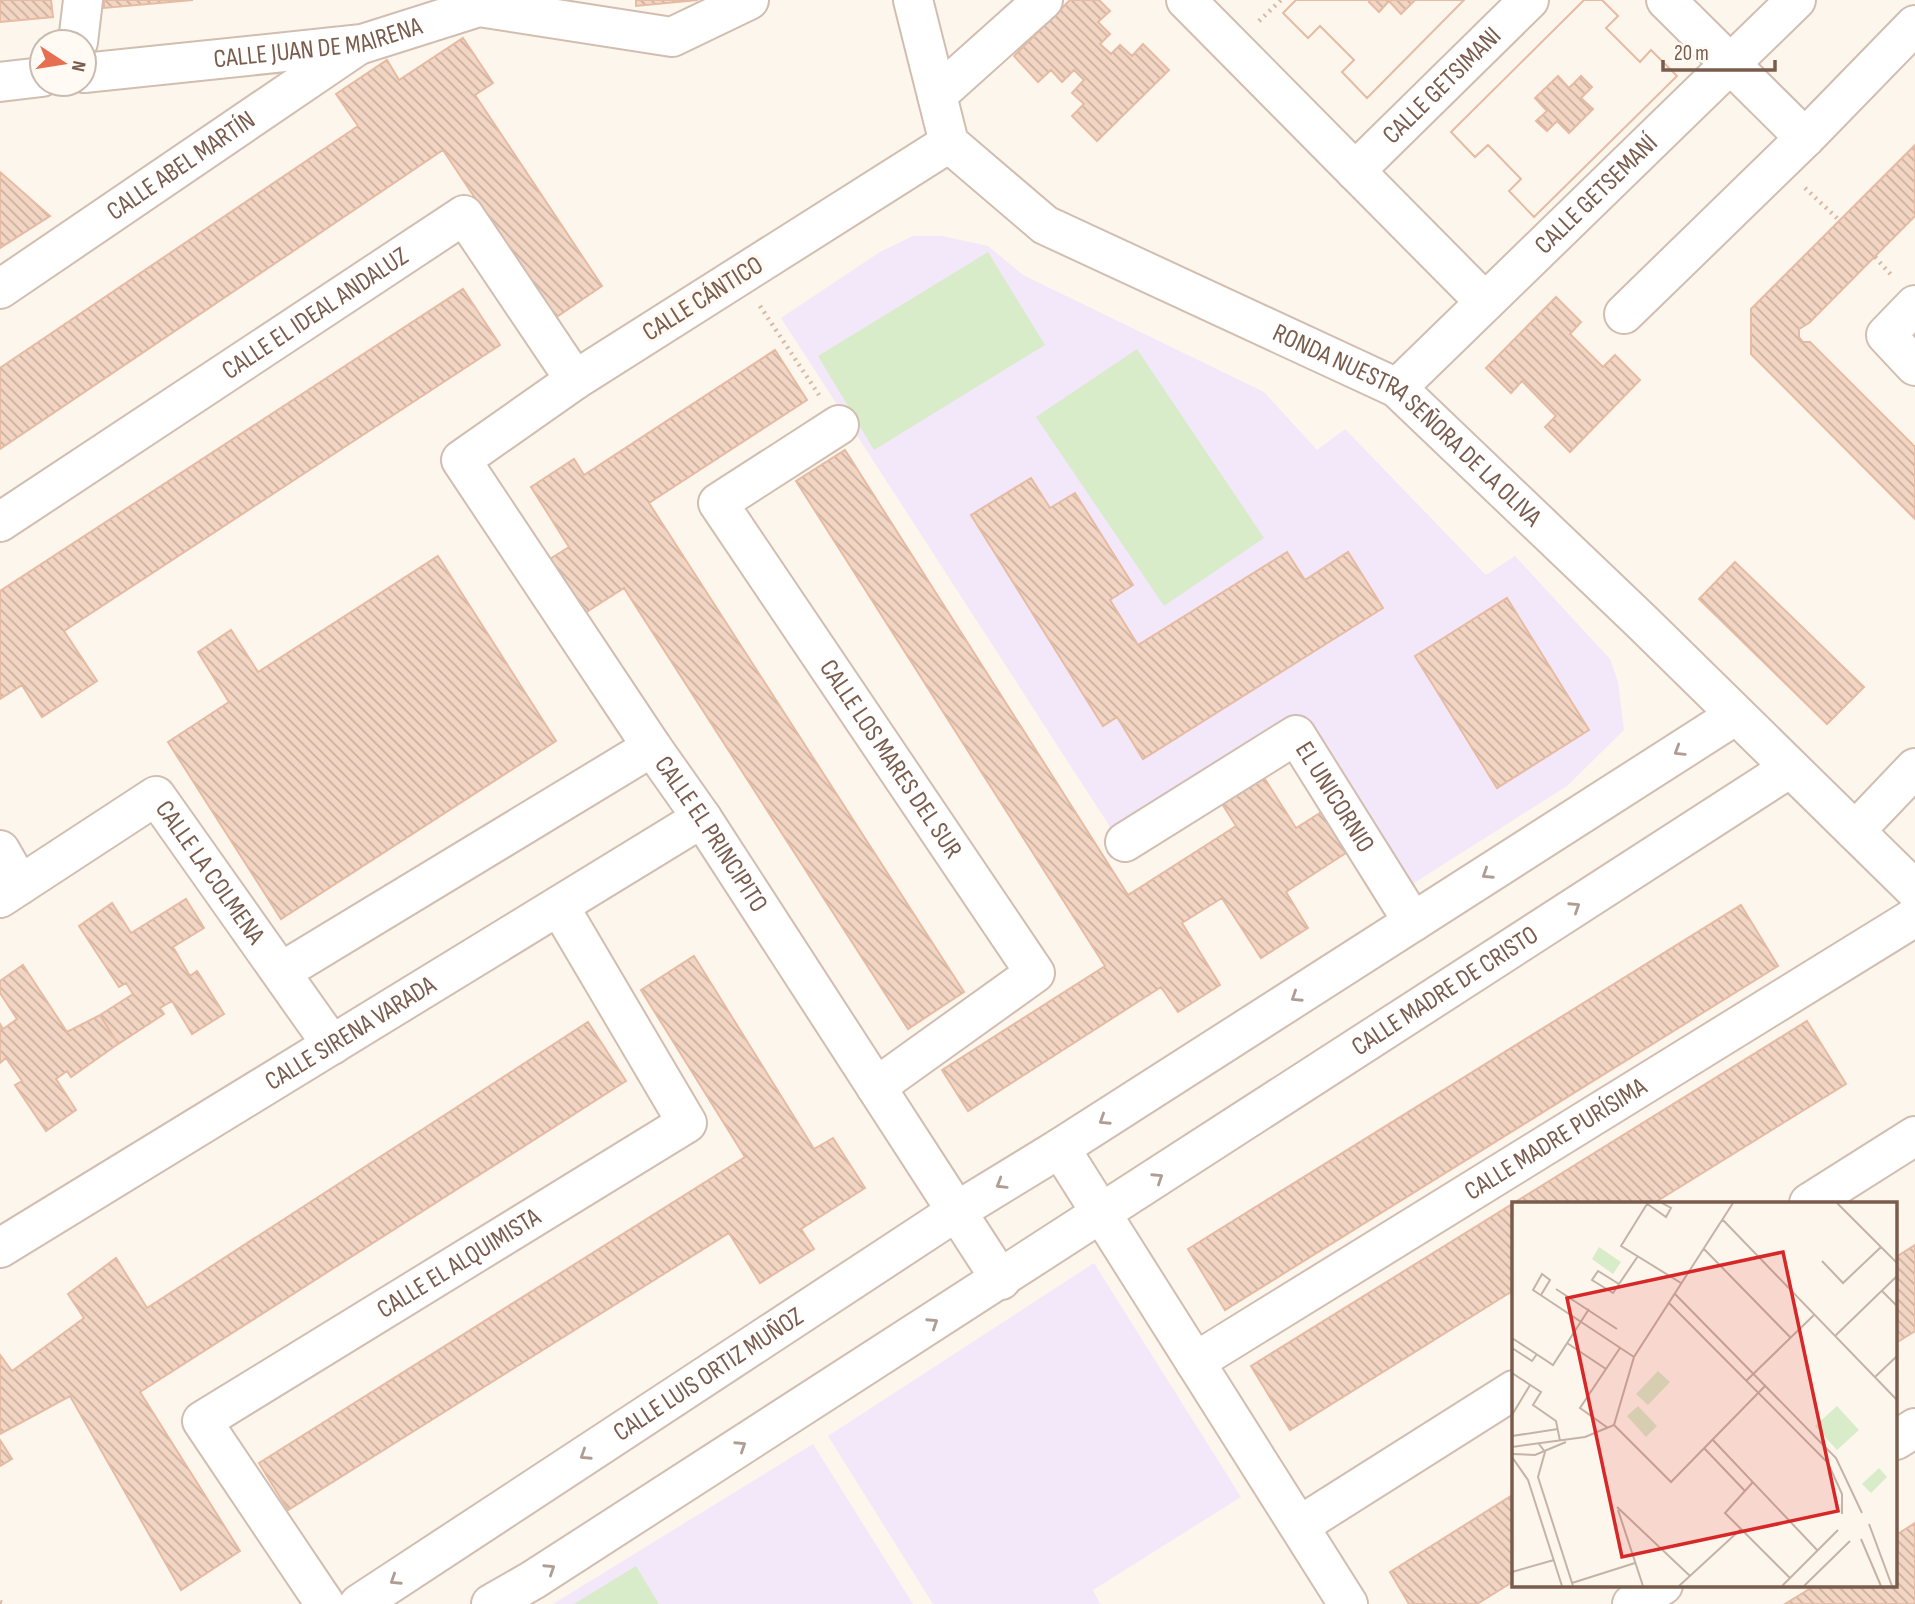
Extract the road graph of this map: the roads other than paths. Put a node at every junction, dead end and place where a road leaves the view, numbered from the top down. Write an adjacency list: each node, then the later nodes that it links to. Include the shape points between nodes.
1 (83, 0): 10 (street)
2 (749, 0): 11 (street, CALLE JUAN DE MAIRENA, via 672,37 479,7)
3 (913, 0): 16 (street)
4 (1043, 0): 16 (street)
5 (1185, 0): 19 (street)
6 (1529, 0): 19 (street, CALLE GETSIMANI)
7 (1666, 0): 12 (street)
8 (1797, 0): 12 (street, CALLE GETSEMANÍ)
9 (1915, 25): 17 (street)
10 (80, 28)
11 (362, 44): 13 (street, CALLE JUAN DE MAIRENA); 20 (street, CALLE ABEL MARTÍN)
12 (1731, 64): 17 (street); 21 (street, CALLE GETSEMANÍ)
13 (98, 72)
14 (28, 79): 15 (street)
15 (0, 82)
16 (937, 95): 18 (street)
17 (1805, 138): 23 (street)
18 (949, 143): 25 (street, CALLE CÁNTICO); 26 (street, RONDA NUESTRA SEÑORA DE LA OLIVA, via 1045,225)
19 (1355, 171): 21 (street)
20 (0, 289)
21 (1485, 302): 26 (street, CALLE GETSEMANÍ)
22 (1915, 305): 24 (street, via 1886,335)
23 (1623, 314)
24 (1915, 366)
25 (575, 380): 28 (street, CALLE CÁNTICO); 29 (street, CALLE EL IDEAL ANDALUZ, via 464,215)
26 (1397, 388): 30 (street, RONDA NUESTRA SEÑORA DE LA OLIVA)
27 (839, 425): 45 (street, CALLE LOS MARES DEL SUR, via 718,503 1035,973)
28 (461, 460): 31 (street, CALLE EL PRINCIPITO)
29 (0, 522)
30 (1736, 715): 32 (street, RONDA NUESTRA SEÑORA DE LA OLIVA); 42 (street, one-way to 42)
31 (652, 747): 34 (street, CALLE EL PRINCIPITO); 43 (street)
32 (1790, 768): 35 (street, RONDA NUESTRA SEÑORA DE LA OLIVA); 50 (street, CALLE MADRE DE CRISTO, one-way to 32)
33 (1915, 768): 35 (street)
34 (702, 818): 40 (street, CALLE SIRENA VARADA); 45 (street, CALLE EL PRINCIPITO)
35 (1855, 831): 38 (street, RONDA NUESTRA SEÑORA DE LA OLIVA)
36 (1125, 842): 42 (street, EL UNICORNIO, via 1296,735)
37 (0, 850): 39 (street, CALLE LA COLMENA)
38 (1915, 890)
39 (10, 891): 43 (street, CALLE LA COLMENA, via 156,796)
40 (559, 906): 44 (street, CALLE SIRENA VARADA); 59 (street, CALLE EL ALQUIMISTA, via 687,1123 202,1421)
41 (1915, 917): 53 (street, CALLE MADRE PURÍSIMA)
42 (1413, 922): 47 (street, one-way to 47)
43 (281, 972): 44 (street, CALLE LA COLMENA)
44 (332, 1045): 51 (street, CALLE SIRENA VARADA)
45 (876, 1087): 49 (street, CALLE EL PRINCIPITO)
46 (1915, 1136): 48 (street)
47 (1060, 1148): 49 (street, CALLE LUIS ORTIZ MUÑOZ, one-way to 49); 50 (street)
48 (1811, 1202)
49 (957, 1211): 52 (street, CALLE EL PRINCIPITO); 60 (street, CALLE LUIS ORTIZ MUÑOZ, one-way to 60)
50 (1101, 1215): 52 (street); 53 (street)
51 (0, 1248)
52 (1001, 1280): 61 (street, one-way to 52)
53 (1195, 1362): 57 (street)
54 (1512, 1391): 57 (street)
55 (1915, 1428): 56 (street)
56 (1898, 1439)
57 (1299, 1526): 62 (street)
58 (1661, 1586): 63 (street)
59 (324, 1604)
60 (359, 1604)
61 (491, 1604)
62 (1348, 1604)
63 (1633, 1604)

